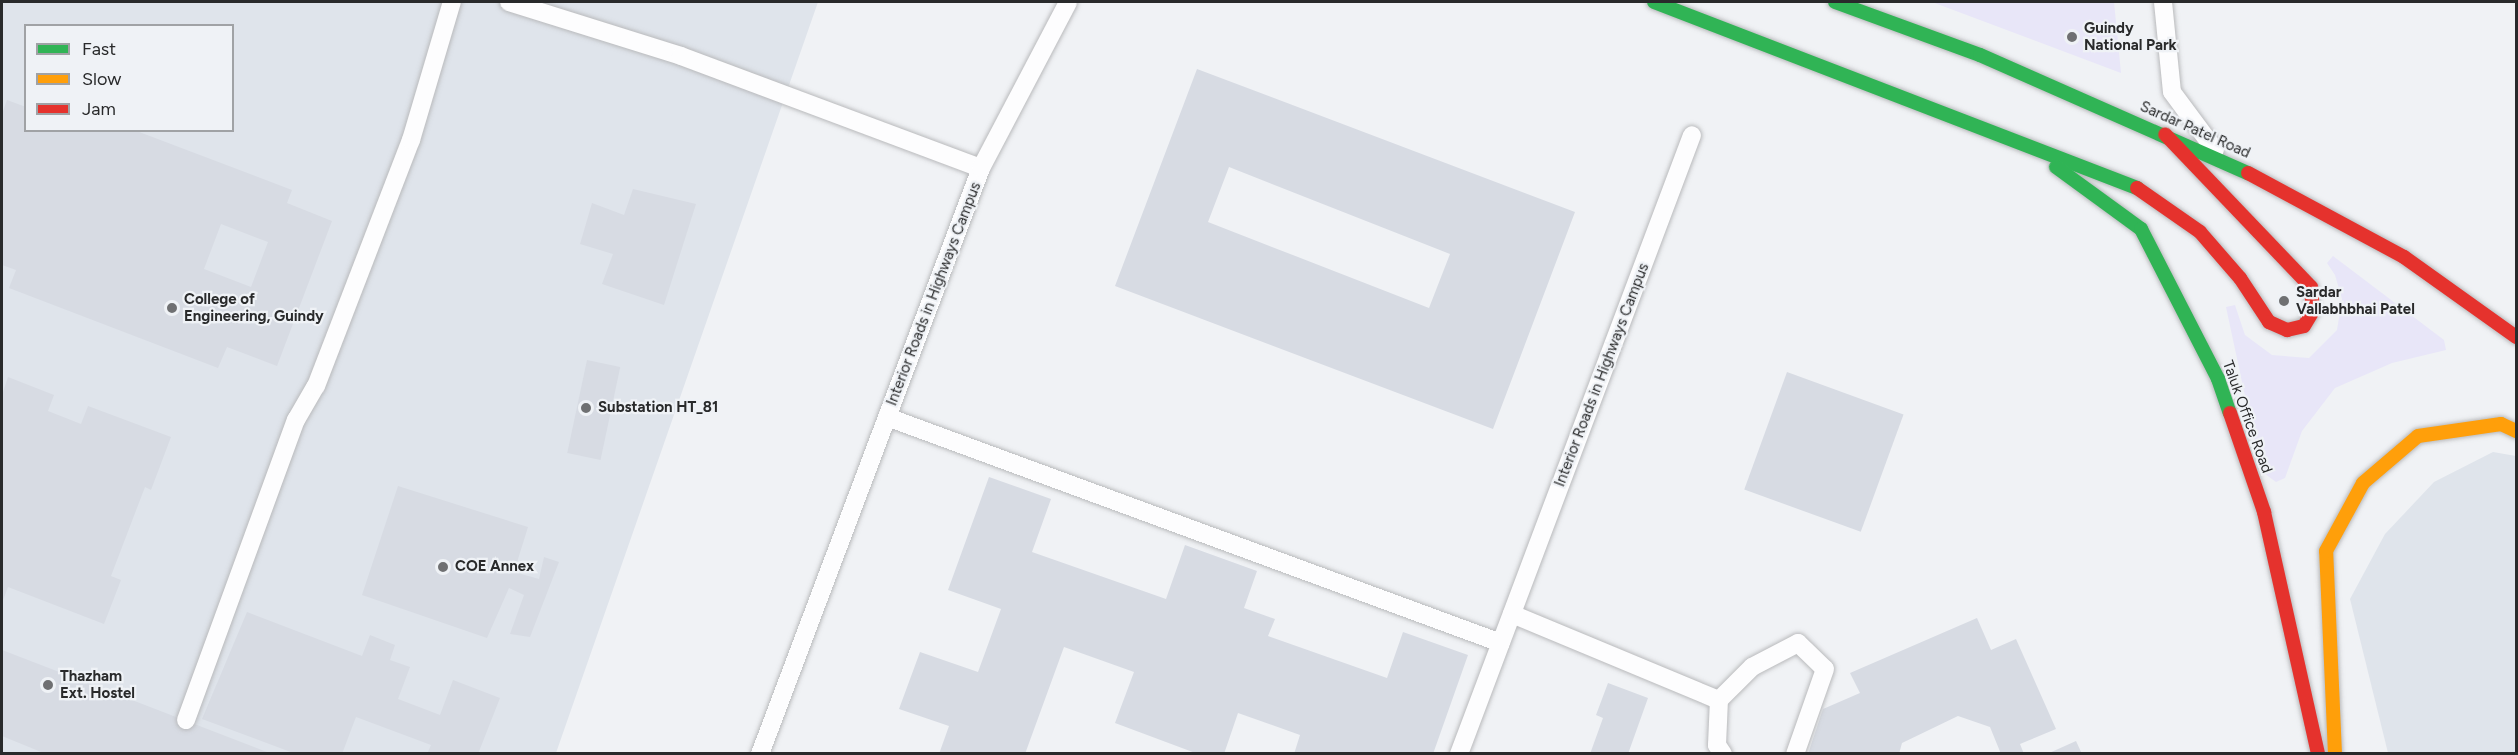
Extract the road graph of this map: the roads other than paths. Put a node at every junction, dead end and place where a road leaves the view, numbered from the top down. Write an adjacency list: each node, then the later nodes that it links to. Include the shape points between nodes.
1 (452, 2): 18 (lane, via 411,140 316,386 296,420)
2 (509, 2): 11 (lane, Interior Roads in Highways Campus, via 681,56)
3 (1068, 2): 11 (lane)
4 (1654, 2): 9 (main road)
5 (1835, 2): 7 (main road, Sardar Patel Road, via 1980,55)
6 (2163, 2): 10 (lane, via 2172,92)
7 (2165, 134): 9 (main road, via 2311,286 2313,311 2304,326 2287,330 2263,317 2225,258 2200,232 2160,201 2108,174); 10 (main road, Sardar Patel Road)
8 (1692, 135): 15 (lane, Interior Roads in Highways Campus)
9 (2006, 137): 23 (main road, Taluk Office Road, via 2062,171 2141,229 2218,379 2264,512)
10 (2219, 157): 12 (main road, Sardar Patel Road, via 2404,257)
11 (981, 168): 13 (lane, Interior Roads in Highways Campus)
12 (2517, 337)
13 (887, 417): 16 (lane); 19 (lane, Interior Roads in Highways Campus)
14 (2517, 431): 24 (main road, via 2501,424 2418,436 2363,483 2326,551 2326,636)
15 (1512, 614): 16 (lane, Interior Roads in Highways Campus); 17 (lane)
16 (1501, 643): 20 (lane, Interior Roads in Highways Campus)
17 (1719, 700): 21 (lane, via 1717,745); 22 (lane, via 1752,667 1798,643 1825,669)
18 (186, 720)
19 (760, 753)
20 (1459, 753)
21 (1723, 753)
22 (1795, 753)
23 (2318, 753)
24 (2335, 753)

